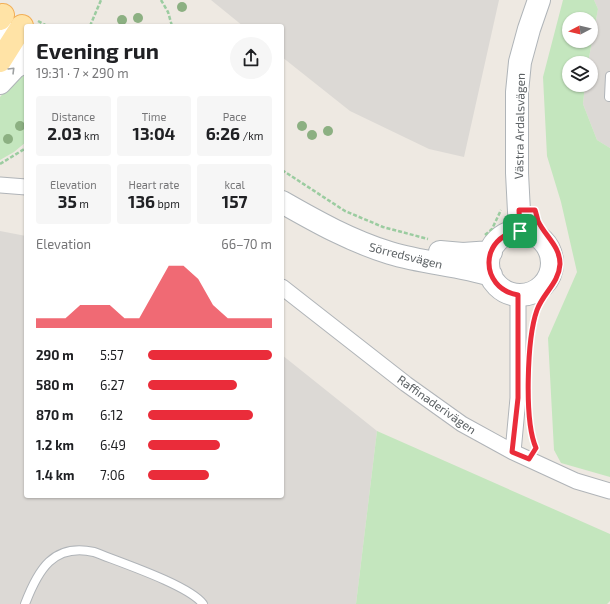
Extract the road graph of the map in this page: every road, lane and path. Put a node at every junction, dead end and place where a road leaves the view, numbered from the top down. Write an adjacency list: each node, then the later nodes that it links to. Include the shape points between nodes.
1 (101, 0): 4 (path)
2 (161, 0): 5 (path)
3 (539, 0): 19 (street, Västra Ardalsvägen, via 520,62 517,92)
4 (91, 24)
5 (171, 24)
6 (11, 27): 7 (main road)
7 (0, 61)
8 (24, 62): 10 (street, one-way to 8, via 15,67)
9 (610, 76): 11 (lane)
10 (0, 83)
11 (609, 97)
12 (24, 149): 13 (path)
13 (0, 164)
14 (284, 171): 21 (path, via 345,211 383,227)
15 (0, 184): 16 (street)
16 (24, 187)
17 (284, 188): 22 (street, Sörredsvägen, via 330,216 369,233 402,243 463,254)
18 (284, 203): 23 (street, Sörredsvägen, via 369,246 421,261)
19 (519, 210): 20 (street, Västra Ardalsvägen); 22 (path, via 501,210); 26 (path, via 535,210 538,221 551,239 559,257 558,272 538,309)
20 (520, 231): 22 (street, via 505,235 496,242); 25 (street, via 535,235 543,241 551,254 552,264 548,279 541,287 533,292)
21 (433, 241)
22 (486, 245): 23 (street)
23 (491, 275): 25 (street, via 500,288)
24 (284, 289): 28 (street, Raffinaderivägen, via 406,384 462,424)
25 (518, 295): 28 (street, via 518,398)
26 (532, 330)
27 (530, 413): 29 (path, via 536,448)
28 (512, 452): 29 (street, Raffinaderivägen)
29 (529, 459): 30 (street, Raffinaderivägen, via 576,481)
30 (610, 491)
31 (25, 604): 32 (lane, via 30,589 44,566 53,557 83,549 182,588)
32 (203, 604)

